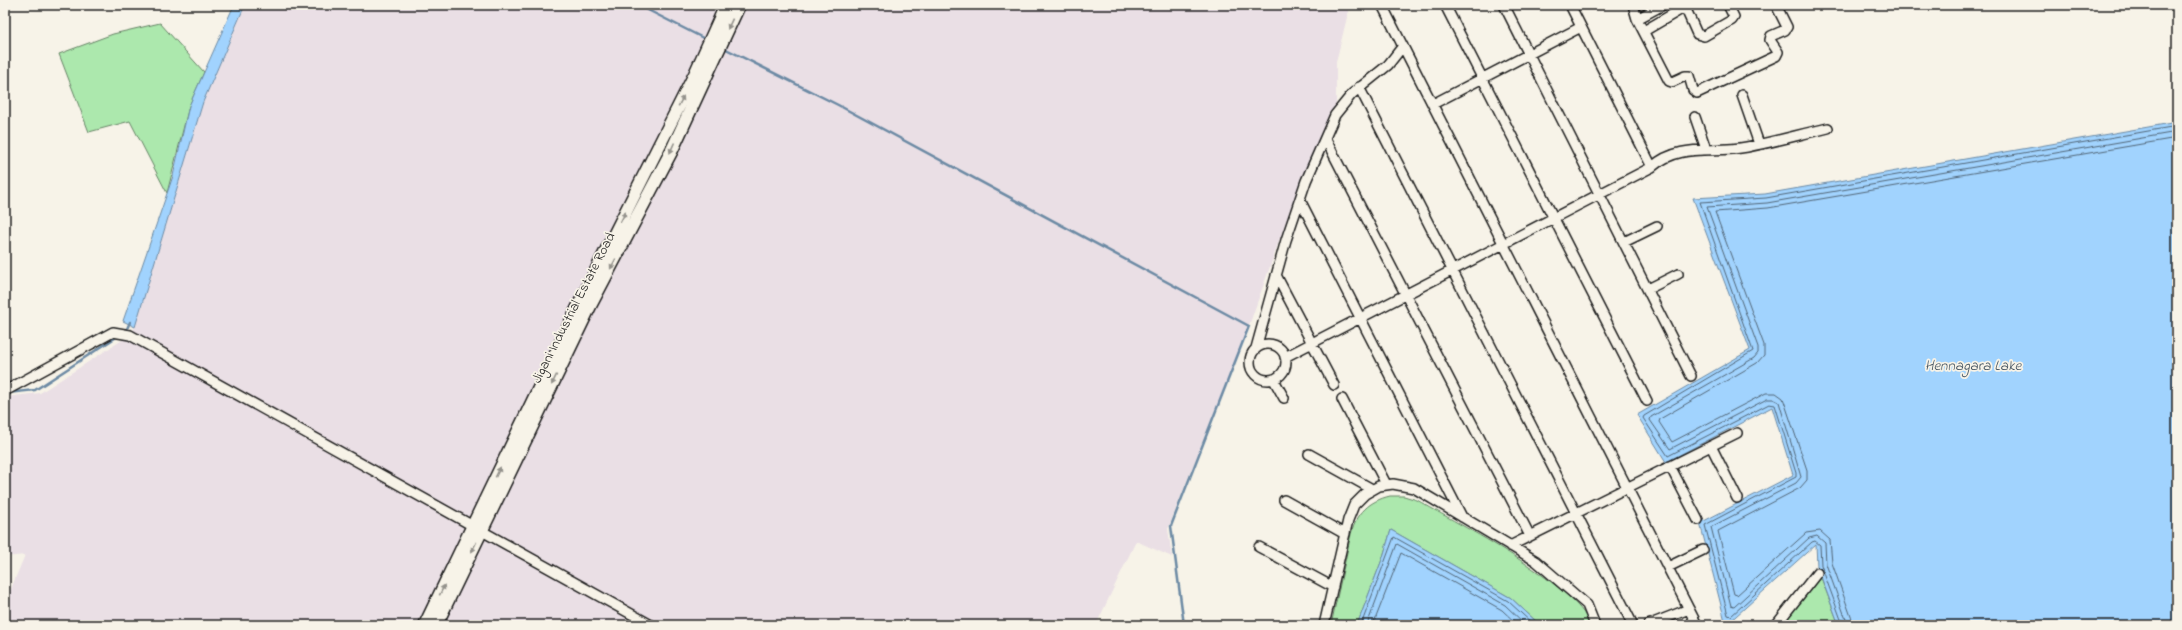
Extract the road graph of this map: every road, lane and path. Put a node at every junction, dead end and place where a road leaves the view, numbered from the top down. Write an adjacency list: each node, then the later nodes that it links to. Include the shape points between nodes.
1 (726, 5): 14 (main road, Jigani Industrial Estate Road)
2 (738, 5): 14 (main road, Jigani Industrial Estate Road, one-way to 14)
3 (1382, 5): 15 (street)
4 (1445, 5): 17 (street)
5 (1504, 5): 16 (street)
6 (1570, 5): 12 (street)
7 (1633, 5): 11 (street)
8 (1662, 5): 11 (street)
9 (1728, 5): 13 (street, via 1734,17 1732,20 1704,36 1697,34 1685,7)
10 (1776, 5): 13 (street, via 1787,26 1785,30 1771,36 1770,40 1778,52 1776,56 1697,93 1693,90 1689,76 1669,81)
11 (1637, 19): 13 (street)
12 (1581, 27): 16 (street); 26 (street)
13 (1644, 31)
14 (714, 43): 60 (main road, Jigani Industrial Estate Road, via 669,156)
15 (1403, 46): 18 (street, via 1388,66); 20 (street)
16 (1529, 54): 17 (street); 27 (street)
17 (1482, 78): 20 (street); 29 (street)
18 (1359, 87): 23 (street, via 1340,108); 57 (street)
19 (1742, 95): 24 (street)
20 (1433, 104): 32 (street)
21 (1695, 117): 25 (street)
22 (1828, 128): 24 (street)
23 (1325, 138): 28 (street); 36 (street)
24 (1759, 144): 25 (street, via 1745,148)
25 (1706, 149): 26 (street, via 1677,152)
26 (1652, 167): 27 (street)
27 (1600, 194): 29 (street); 31 (street)
28 (1300, 200): 34 (street); 37 (street)
29 (1553, 218): 32 (street); 47 (street)
30 (1657, 226): 31 (street)
31 (1624, 242): 35 (street)
32 (1504, 244): 36 (street); 53 (street)
33 (1678, 274): 35 (street)
34 (1276, 275): 38 (street); 39 (street)
35 (1648, 290): 41 (street)
36 (1406, 295): 37 (street); 62 (street)
37 (1360, 318): 38 (street); 58 (street)
38 (1312, 343): 40 (street); 43 (street)
39 (1256, 348): 40 (street, via 1264,344 1273,345 1281,350); 42 (street, via 1249,360 1253,374 1265,381)
40 (1285, 357): 42 (street, via 1283,372)
41 (1691, 376)
42 (1274, 380): 45 (street)
43 (1334, 385)
44 (5, 391): 60 (street, via 113,332 122,333)
45 (1284, 398)
46 (1342, 399): 52 (street)
47 (1647, 401)
48 (1736, 434): 49 (street)
49 (1711, 446): 51 (street); 55 (street)
50 (1309, 454): 54 (street)
51 (1670, 466): 53 (street); 59 (street)
52 (1386, 484): 54 (street); 58 (street, via 1414,488)
53 (1627, 488): 57 (street); 66 (street)
54 (1372, 490): 61 (street, via 1354,505)
55 (1737, 498)
56 (1284, 500): 61 (street)
57 (1576, 513): 62 (street); 75 (street)
58 (1462, 517): 63 (street)
59 (1698, 520)
60 (477, 529): 70 (main road, Jigani Industrial Estate Road, one-way to 60); 71 (main road, Jigani Industrial Estate Road, one-way to 71); 72 (street)
61 (1345, 534): 68 (street)
62 (1530, 536): 63 (street)
63 (1510, 546): 74 (street, via 1536,561 1583,601 1590,609)
64 (1260, 547): 68 (street)
65 (1703, 550): 66 (street)
66 (1668, 567): 69 (street)
67 (1817, 573): 78 (street)
68 (1333, 587): 73 (street)
69 (1689, 609): 76 (street); 77 (street)
70 (425, 625)
71 (436, 625)
72 (651, 625)
73 (1324, 625)
74 (1595, 625)
75 (1633, 625)
76 (1648, 625)
77 (1697, 625)
78 (1776, 625)

